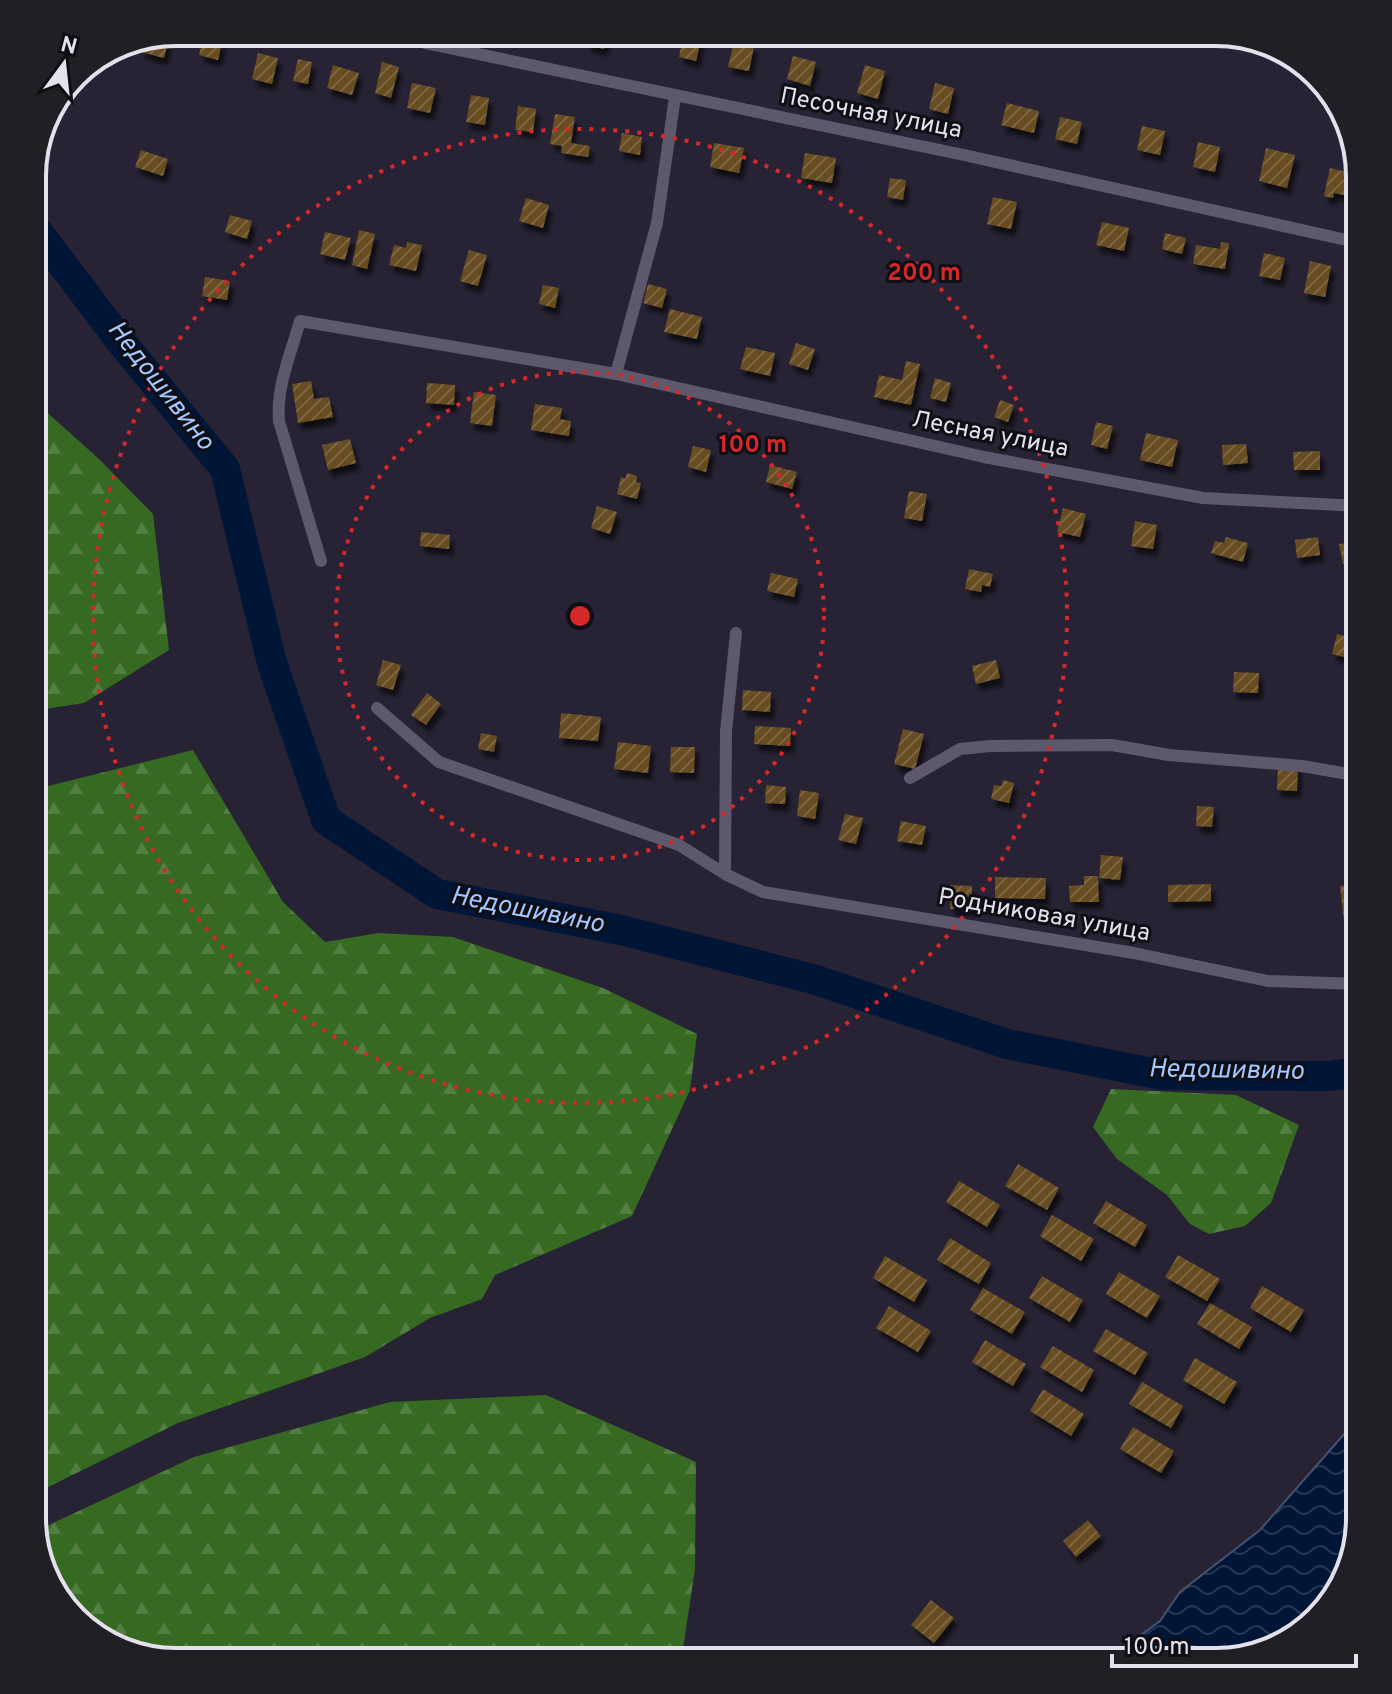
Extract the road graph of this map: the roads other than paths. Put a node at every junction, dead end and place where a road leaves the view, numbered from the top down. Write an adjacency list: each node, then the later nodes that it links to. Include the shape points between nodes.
1 (437, 46): 2 (street, Песочная улица)
2 (675, 97): 3 (street, Песочная улица); 4 (street, via 657,223)
3 (1346, 240)
4 (616, 374): 5 (street, Лесная улица, via 908,441 1203,498); 6 (street, Лесная улица, via 300,321 282,384 279,421)
5 (1346, 505)
6 (321, 561)
7 (736, 633): 11 (street, via 726,731)
8 (377, 708): 11 (street, Родниковая улица, via 439,762 679,845)
9 (1346, 774): 10 (street, via 1112,745 990,746 960,749)
10 (910, 778)
11 (725, 874): 12 (street, Родниковая улица, via 763,892 1134,953 1268,981)
12 (1346, 984)

